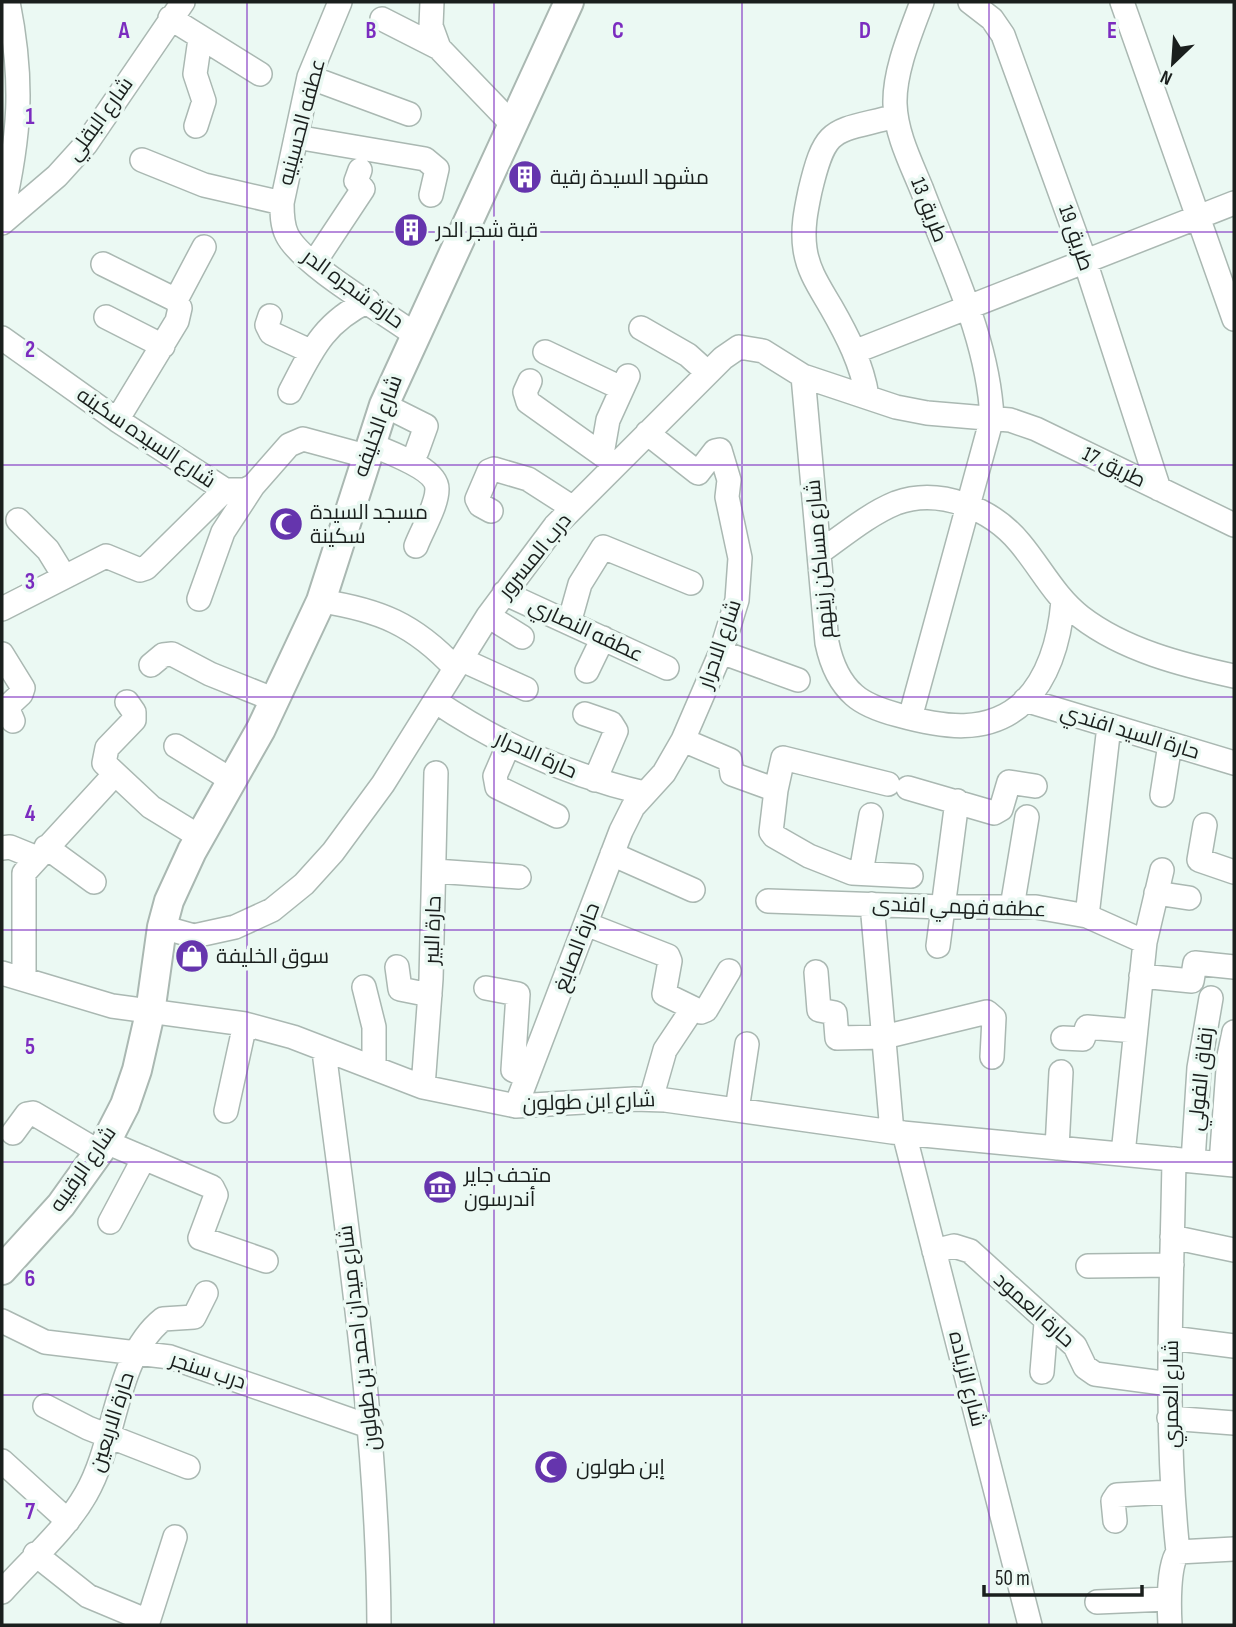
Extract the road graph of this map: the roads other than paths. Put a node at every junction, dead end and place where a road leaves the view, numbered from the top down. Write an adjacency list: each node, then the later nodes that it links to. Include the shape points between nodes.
1 (340, 2): 13 (street, عطفه الحسينيه)
2 (432, 2): 11 (street, via 431,26)
3 (569, 2): 16 (street, شارع الخليفه)
4 (922, 2): 15 (street, طريق 13, via 897,83)
5 (970, 2): 28 (street, طريق 19, via 992,19 1003,35)
6 (1122, 2): 25 (street)
7 (6, 5): 24 (street, via 19,63 19,112)
8 (177, 10): 10 (street); 26 (street, شارع البقلي, via 86,144)
9 (382, 19): 11 (street)
10 (200, 38): 12 (street); 17 (street, via 195,74 204,101)
11 (439, 48): 16 (street)
12 (261, 74)
13 (309, 77): 14 (street); 18 (street, عطفه الحسينيه)
14 (409, 114)
15 (896, 116): 33 (street, طريق 13); 43 (street, via 828,138 818,157 805,213 810,269)
16 (513, 125): 38 (street, شارع الخليفه)
17 (196, 126)
18 (296, 137): 21 (street, via 425,159 437,169); 22 (street, عطفه الحسينيه)
19 (142, 160): 22 (street, via 204,185)
20 (360, 170): 29 (street, via 356,181 363,189)
21 (431, 195)
22 (282, 203): 29 (street, حارة شجره الدر, via 287,234)
23 (1234, 203): 25 (street)
24 (2, 214)
25 (1198, 217): 28 (street); 36 (street)
26 (2, 223)
27 (204, 247): 31 (street)
28 (1085, 261): 33 (street); 57 (street, طريق 19)
29 (314, 263): 32 (street, حارة شجره الدر)
30 (103, 264): 31 (street)
31 (176, 300): 40 (street, via 179,317)
32 (368, 301): 38 (street, حارة شجره الدر); 41 (street, via 330,325)
33 (967, 308): 43 (street); 50 (street, طريق 13, via 990,385)
34 (270, 316): 41 (street, via 267,325 271,333)
35 (106, 317): 40 (street)
36 (1234, 319)
37 (641, 328): 44 (street, via 688,355)
38 (414, 334): 49 (street, شارع الخليفه)
39 (2, 338): 51 (street, شارع السيده سكينه)
40 (163, 346): 51 (street)
41 (312, 352): 47 (street)
42 (545, 352): 55 (street, via 624,382 608,421)
43 (854, 352): 48 (street)
44 (708, 373): 45 (street, درب المسرور, via 730,351 749,346); 52 (street, درب المسرور)
45 (803, 376): 48 (street, درب المسرور); 65 (street, شارع مساكن زينهم)
46 (530, 381): 55 (street, via 525,392 528,402)
47 (290, 392)
48 (867, 396): 50 (street, درب المسرور, via 927,413)
49 (384, 405): 53 (street, شارع الخليفه); 54 (street, via 426,426)
50 (992, 418): 57 (street, طريق 17, via 1035,429); 59 (street)
51 (117, 420): 58 (street, شارع السيده سكينه)
52 (647, 433): 55 (street, درب المسرور); 77 (street, شارع الاحرار, via 698,473 720,450 740,558 737,600)
53 (368, 450): 56 (street, via 303,439 289,445); 64 (street, via 423,469 434,478 438,491); 70 (street, شارع الخليفه)
54 (417, 451)
55 (609, 459): 60 (street, درب المسرور)
56 (253, 486): 58 (street, شارع السيده سكينه); 69 (street, via 223,532)
57 (1159, 489): 63 (street, طريق 17)
58 (225, 490): 66 (street, via 146,568 140,570 106,556)
59 (967, 506): 65 (street, via 944,499 897,503); 71 (street, via 1007,528); 91 (street)
60 (573, 508): 61 (street, via 536,483 494,469 477,499); 68 (street, درب المسرور)
61 (491, 511)
62 (19, 520): 66 (street)
63 (1234, 525)
64 (416, 547)
65 (820, 552): 91 (street, شارع مساكن زينهم, via 827,643 836,671 854,695)
66 (64, 576): 72 (street)
67 (691, 583): 74 (street, via 603,547 580,584)
68 (505, 593): 73 (street, درب المسرور); 74 (street, عطفه النصاري)
69 (199, 599)
70 (321, 601): 79 (street, via 378,612 408,626); 86 (street, شارع الخليفه)
71 (1063, 601): 83 (street, via 1099,630 1120,640); 87 (street, شارع مساكن زينهم, via 1052,653)
72 (2, 609)
73 (488, 616): 75 (street); 79 (street, درب المسرور)
74 (569, 623): 76 (street, عطفه النصاري)
75 (522, 637)
76 (603, 638): 81 (street, عطفه النصاري); 82 (street)
77 (721, 652): 84 (street); 94 (street, شارع الاحرار)
78 (2, 654): 92 (street, via 23,688 7,708)
79 (457, 663): 85 (street); 88 (street, درب المسرور)
80 (151, 666): 86 (street, via 163,655 172,654 209,674)
81 (667, 668)
82 (587, 671)
83 (1234, 676)
84 (798, 680)
85 (526, 689)
86 (275, 699): 102 (street, شارع الخليفه)
87 (1025, 700): 91 (street, شارع مساكن زينهم, via 993,720 973,726 951,727); 93 (street, حارة السيد افندي)
88 (435, 701): 97 (street, حارة الاحرار); 132 (street, درب المسرور, via 359,819 304,884 272,910 234,928 194,936)
89 (127, 702): 100 (street, via 134,720 103,755)
90 (585, 714): 101 (street, via 611,723 616,731)
91 (909, 718)
92 (13, 721)
93 (1109, 726): 95 (street, حارة السيد افندي); 130 (street)
94 (683, 740): 104 (street, via 730,760 732,774); 105 (street, شارع الاحرار, via 664,772)
95 (1170, 744): 98 (street, حارة السيد افندي); 106 (street)
96 (176, 746): 102 (street)
97 (508, 746): 101 (street, حارة الاحرار); 109 (street, via 495,776 497,788)
98 (1234, 763)
99 (436, 773): 117 (street, حارة البير)
100 (114, 775): 112 (street, via 150,807); 114 (street)
101 (595, 780): 105 (street, حارة الاحرار)
102 (233, 781): 112 (street, شارع الخليفه)
103 (1035, 786): 107 (street, via 1009,782 999,812)
104 (776, 790): 107 (street, via 783,758); 119 (street, via 772,835 809,856)
105 (644, 793): 115 (street, حارة الصايغ)
106 (1162, 795)
107 (957, 801): 128 (street)
108 (870, 815): 119 (street)
109 (558, 816)
110 (1027, 817): 129 (street)
111 (1205, 825): 118 (street, via 1199,860)
112 (200, 837): 132 (street, شارع الخليفه)
113 (2, 848): 114 (street)
114 (42, 853): 122 (street); 139 (street, via 24,873)
115 (612, 854): 123 (street); 131 (street, حارة الصايغ)
116 (1162, 870): 124 (street)
117 (435, 871): 121 (street); 143 (street, حارة البير)
118 (1234, 872)
119 (861, 873): 120 (street)
120 (911, 876)
121 (519, 877)
122 (94, 882)
123 (693, 890)
124 (1156, 893): 125 (street); 133 (street)
125 (1189, 898)
126 (768, 901): 127 (street, عطفه فهمي افندى)
127 (872, 904): 128 (street, عطفه فهمي افندى); 150 (street, شارع الزياده)
128 (943, 907): 129 (street, عطفه فهمي افندى); 134 (street)
129 (1012, 907): 130 (street, عطفه فهمي افندى, via 1037,906)
130 (1087, 916): 133 (street, عطفه فهمي افندى)
131 (586, 924): 145 (street, via 668,956 664,993); 157 (street, حارة الصايغ)
132 (162, 927): 146 (street, شارع الخليفه)
133 (1144, 942): 140 (street)
134 (938, 946)
135 (397, 967): 143 (street, via 400,989)
136 (1234, 967): 140 (street, via 1195,963 1191,982)
137 (729, 971): 145 (street, via 706,1010)
138 (816, 971): 150 (street, via 819,1010 835,1013 837,1038)
139 (13, 976): 146 (street, شارع ابن طولون)
140 (1141, 976): 148 (street)
141 (364, 987): 155 (street, via 374,1027)
142 (486, 988): 157 (street, via 518,994 513,1070)
143 (430, 995): 158 (street, حارة البير)
144 (1211, 998): 169 (street, زقاق الفولي)
145 (693, 1008): 159 (street, via 665,1050)
146 (150, 1013): 147 (street, شارع ابن طولون); 165 (street, شارع الرقيبه, via 125,1105)
147 (245, 1024): 153 (street, شارع ابن طولون); 162 (street)
148 (1135, 1031): 151 (street, via 1087,1027 1083,1039); 167 (street)
149 (1234, 1032): 170 (street, via 1229,1056)
150 (884, 1037): 154 (street, via 987,1012 994,1018); 164 (street, شارع الزياده)
151 (1063, 1038)
152 (747, 1044): 161 (street)
153 (324, 1051): 155 (street, شارع ابن طولون); 190 (street, شارع ميدان احمد بن طولون)
154 (992, 1057)
155 (374, 1069): 158 (street, شارع ابن طولون)
156 (1061, 1072): 166 (street)
157 (527, 1077): 160 (street, حارة الصايغ)
158 (423, 1087): 160 (street, شارع ابن طولون)
159 (651, 1099): 160 (street, شارع ابن طولون); 161 (street, شارع ابن طولون)
160 (516, 1106)
161 (737, 1110): 164 (street, شارع ابن طولون)
162 (226, 1111)
163 (13, 1133): 165 (street, via 27,1114 33,1113)
164 (898, 1133): 166 (street, شارع ابن طولون); 174 (street, شارع الزياده)
165 (103, 1147): 168 (street); 178 (street, شارع الرقيبه, via 61,1205)
166 (1057, 1148): 167 (street, شارع ابن طولون)
167 (1124, 1154): 169 (street, شارع ابن طولون)
168 (144, 1158): 171 (street); 175 (street, via 215,1189 202,1240)
169 (1183, 1160): 170 (street, شارع ابن طولون); 172 (street, شارع العمري)
170 (1228, 1164)
171 (110, 1222)
172 (1172, 1237): 173 (street); 176 (street, شارع العمري)
173 (1234, 1250)
174 (934, 1251): 181 (street, حارة العمود, via 954,1246 970,1251); 206 (street, شارع الزياده)
175 (266, 1261)
176 (1172, 1265): 177 (street); 182 (street, شارع العمري)
177 (1088, 1266)
178 (2, 1270)
179 (206, 1293): 184 (street, via 194,1317 163,1320)
180 (2, 1321): 184 (street, درب سنجر, via 45,1342)
181 (1046, 1323): 185 (street); 186 (street, حارة العمود, via 1075,1346 1085,1367 1095,1374)
182 (1171, 1338): 183 (street); 186 (street, شارع العمري)
183 (1234, 1346)
184 (134, 1354): 190 (street, درب سنجر, via 170,1357); 191 (street, حارة الاربعين)
185 (1042, 1372)
186 (1170, 1384): 188 (street, شارع العمري)
187 (45, 1406): 191 (street)
188 (1170, 1418): 189 (street); 194 (street, شارع العمري)
189 (1234, 1423)
190 (371, 1427): 205 (street, شارع ميدان احمد بن طولون, via 379,1526)
191 (110, 1436): 193 (street); 195 (street, حارة الاربعين, via 91,1485)
192 (2, 1461): 195 (street)
193 (188, 1467)
194 (1171, 1492): 196 (street, via 1117,1495 1113,1501); 199 (street, شارع العمري)
195 (68, 1521): 200 (street, حارة الاربعين)
196 (1115, 1521)
197 (175, 1536): 204 (street)
198 (1234, 1549): 199 (street)
199 (1178, 1552): 202 (street, شارع العمري, via 1172,1561)
200 (35, 1554): 201 (street, حارة الاربعين); 204 (street, via 88,1596)
201 (2, 1592)
202 (1168, 1599): 203 (street); 207 (street, شارع العمري)
203 (1097, 1602)
204 (148, 1623)
205 (379, 1625)
206 (1030, 1625)
207 (1170, 1625)

